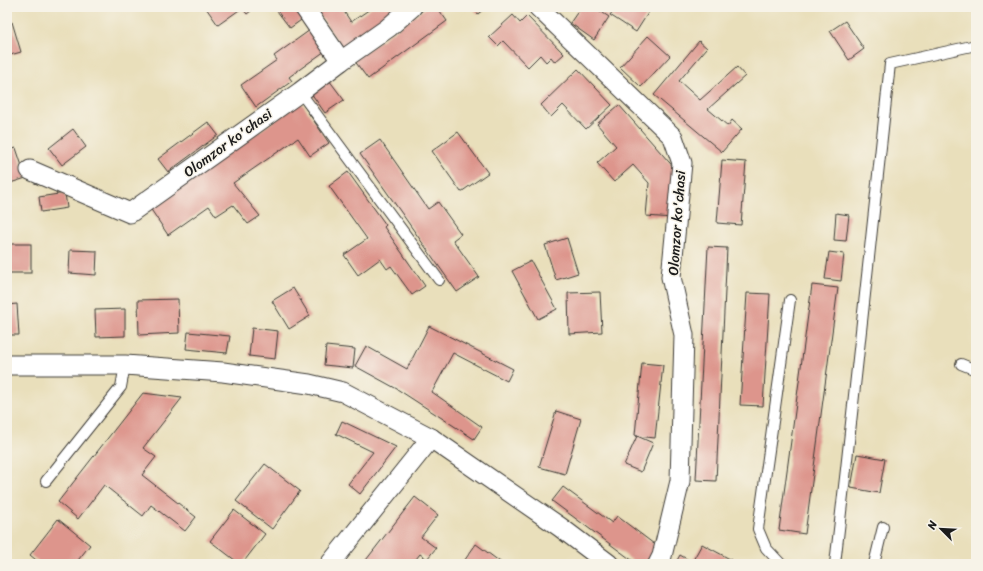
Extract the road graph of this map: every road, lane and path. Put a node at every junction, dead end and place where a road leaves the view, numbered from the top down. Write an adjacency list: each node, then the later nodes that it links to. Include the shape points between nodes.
1 (304, 7): 5 (street)
2 (412, 7): 5 (street, Olomzor ko'chasi, via 388,28)
3 (538, 7): 19 (street, Olomzor ko'chasi, via 673,137 682,163 672,277 684,335 680,481)
4 (976, 45): 21 (lane, via 890,64)
5 (340, 60): 6 (street, Olomzor ko'chasi)
6 (300, 92): 7 (street, Olomzor ko'chasi, via 130,213); 8 (lane)
7 (30, 170)
8 (439, 280)
9 (790, 300): 20 (lane, via 758,529 766,548)
10 (961, 364): 13 (lane)
11 (7, 365): 12 (street)
12 (125, 366): 14 (street, via 223,372 309,384 343,392); 15 (lane, via 121,387)
13 (976, 370)
14 (431, 438): 17 (street); 18 (street)
15 (46, 481)
16 (883, 527): 22 (lane)
17 (330, 564)
18 (609, 564)
19 (658, 564)
20 (781, 564)
21 (835, 564)
22 (874, 564)

